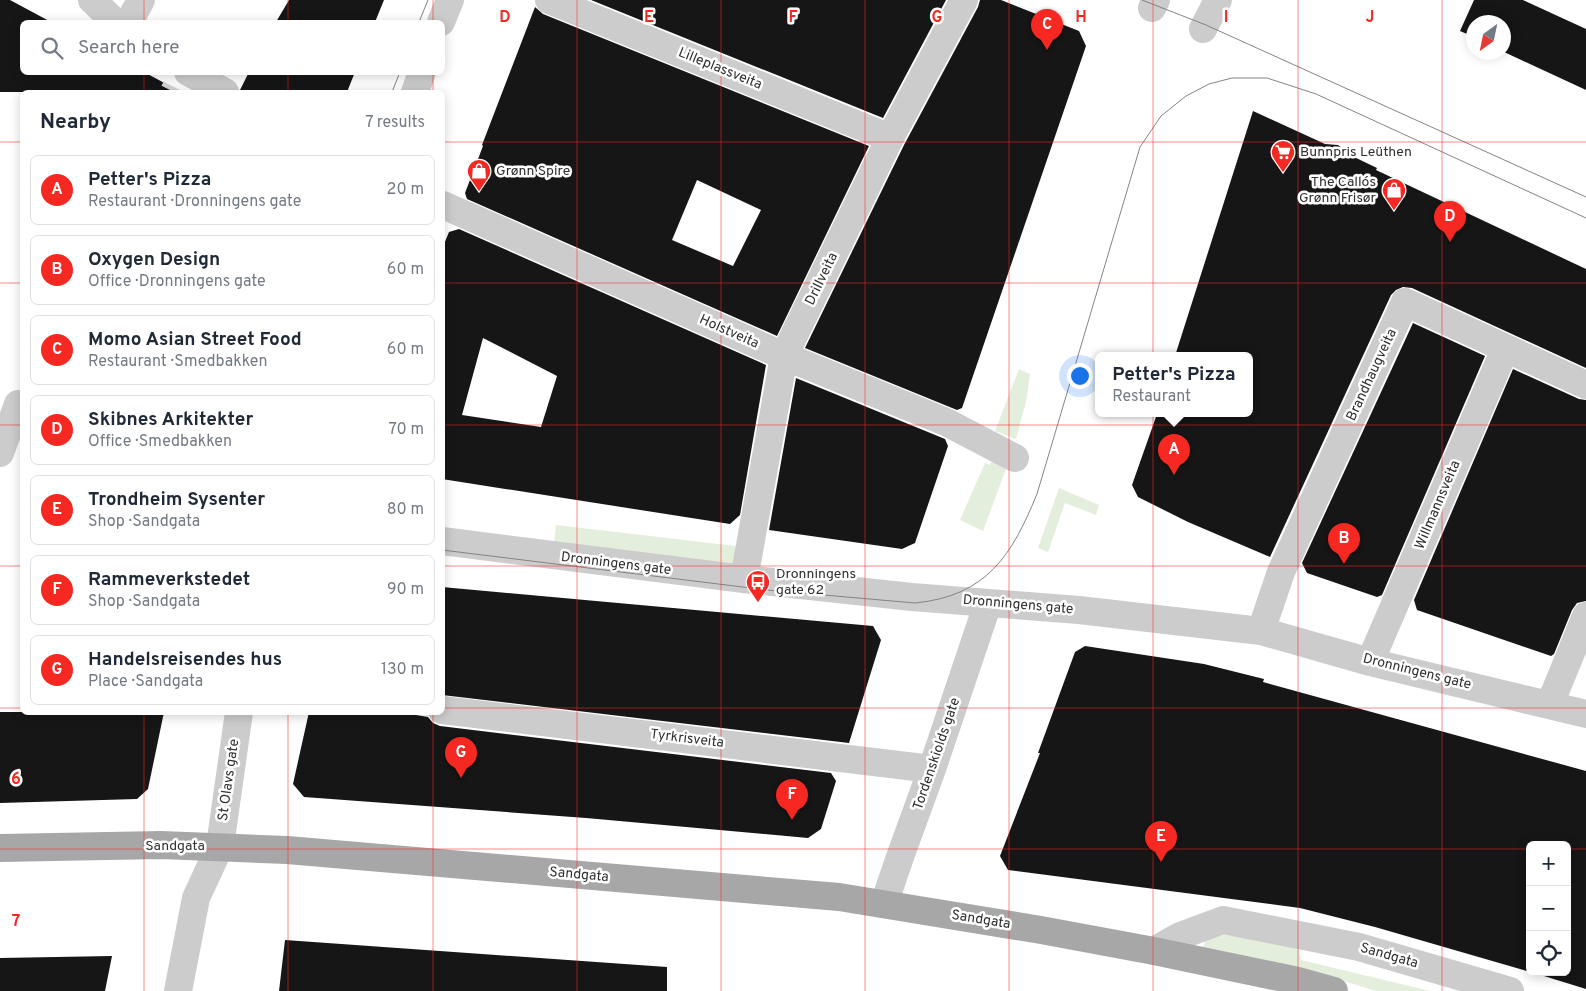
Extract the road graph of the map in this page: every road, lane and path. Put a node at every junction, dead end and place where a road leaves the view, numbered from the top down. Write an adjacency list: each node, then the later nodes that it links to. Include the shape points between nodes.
1 (92, 0): 7 (street)
2 (141, 0): 8 (street)
3 (450, 0): 9 (street)
4 (549, 0): 15 (street, Lilleplassveita)
5 (964, 0): 15 (street, Drillveita)
6 (1218, 0): 10 (street)
7 (113, 20)
8 (130, 20)
9 (442, 20)
10 (1203, 29)
11 (421, 75): 14 (street)
12 (183, 78): 13 (street)
13 (219, 90)
14 (416, 90)
15 (890, 138): 18 (street, Drillveita)
16 (445, 206): 18 (street, Holstveita)
17 (1505, 349): 19 (street, Brandhaugveita); 27 (street, Brandhaugveita, via 1405,302 1281,572); 28 (street, Willmannsveita)
18 (784, 356): 22 (street, Holstveita, via 946,422); 24 (street, Drillveita)
19 (1586, 384)
20 (13, 401): 21 (street)
21 (0, 452)
22 (1015, 458)
23 (445, 541): 24 (street, Dronningens gate)
24 (744, 579): 25 (street, Dronningens gate)
25 (988, 603): 27 (street, Dronningens gate); 33 (street, Tordenskiolds gate)
26 (1586, 616): 29 (street)
27 (1261, 631): 28 (street, Dronningens gate)
28 (1370, 662): 29 (street, Dronningens gate)
29 (1550, 704): 31 (street, Dronningens gate)
30 (445, 710): 33 (street, Tyrkrisveita)
31 (1586, 714)
32 (239, 715): 34 (street, St Olavs gate)
33 (932, 769): 36 (street, Tordenskiolds gate)
34 (220, 846): 35 (main road, Sandgata); 36 (main road, Sandgata, via 839,897); 38 (street, St Olavs gate, via 196,898)
35 (0, 848)
36 (884, 904): 37 (main road, Sandgata)
37 (1154, 951): 39 (main road, Sandgata); 40 (street, Sandgata, via 1180,936 1223,920 1359,947)
38 (178, 991)
39 (1334, 991)
40 (1510, 991)

